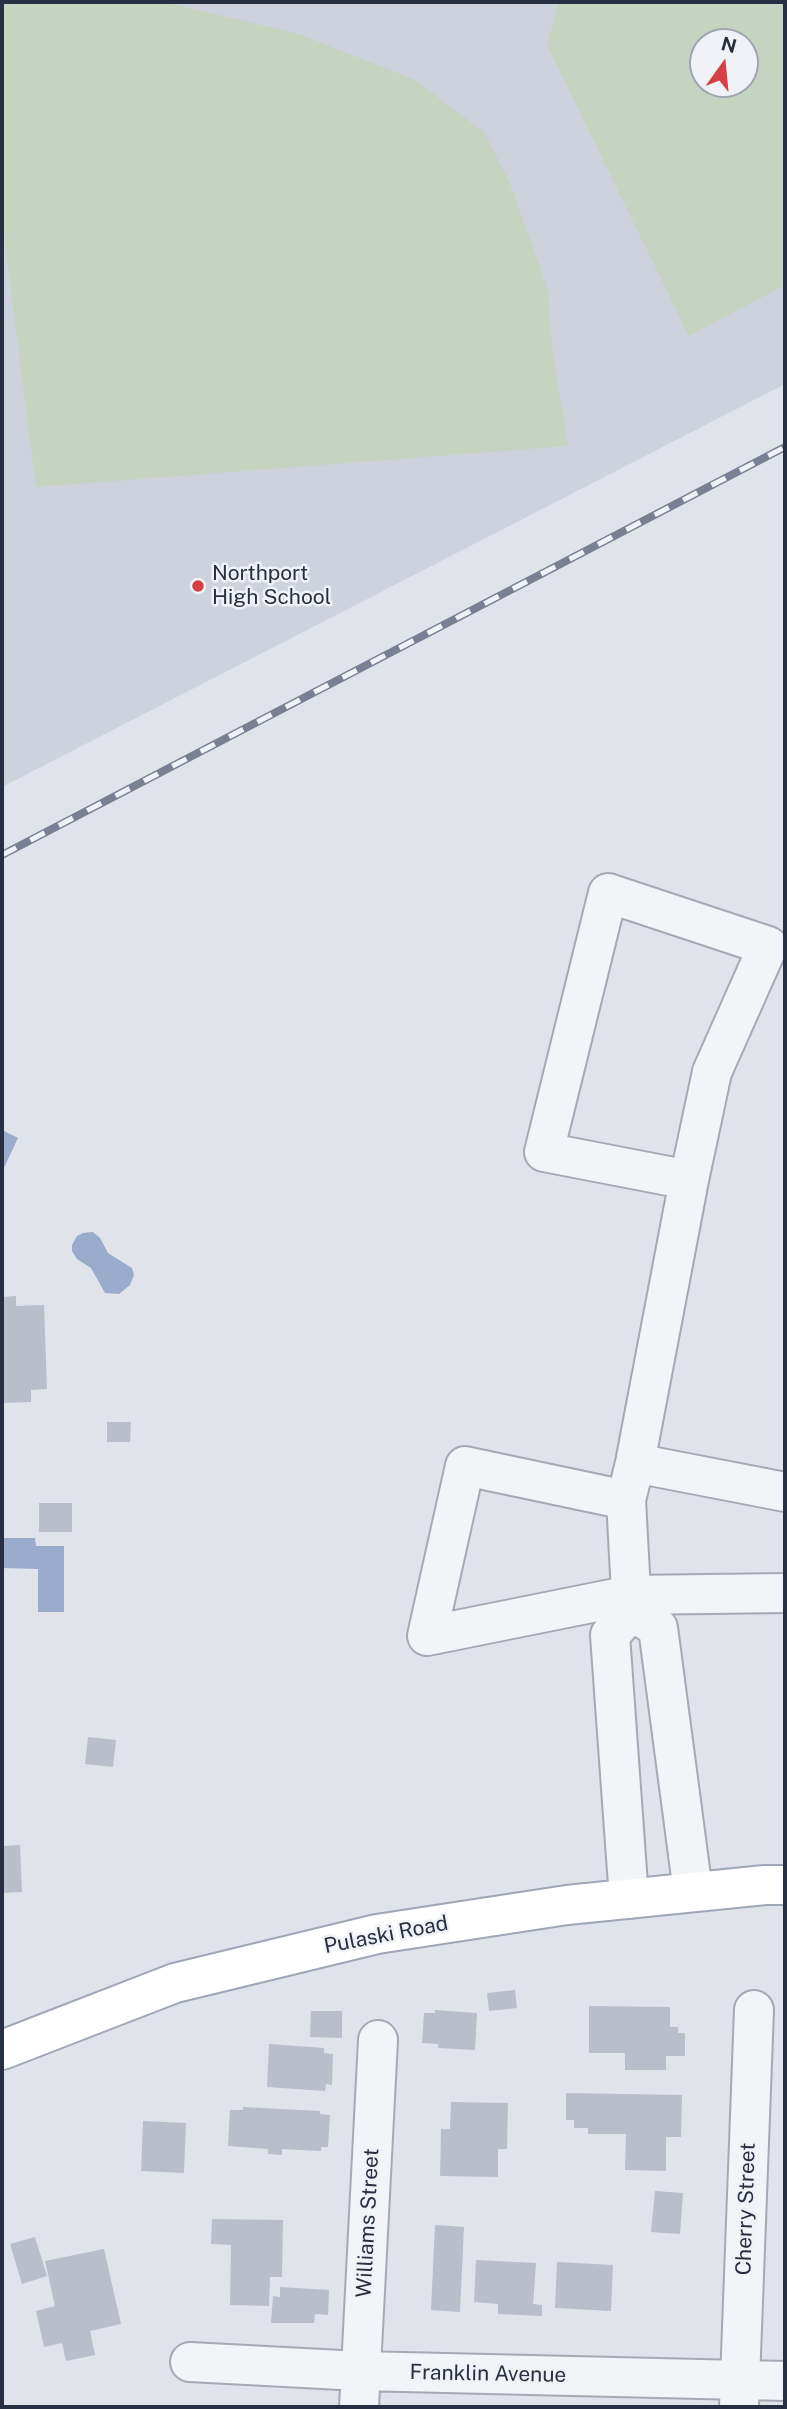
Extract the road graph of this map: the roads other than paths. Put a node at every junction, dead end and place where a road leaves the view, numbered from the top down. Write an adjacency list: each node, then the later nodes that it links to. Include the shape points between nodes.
1 (776, 942): 2 (street, via 712,1072); 2 (street, via 608,893 544,1152)
2 (688, 1180): 3 (street)
3 (635, 1463): 4 (street); 5 (street)
4 (785, 1492)
5 (626, 1500): 7 (street); 7 (street, via 465,1466 426,1636)
6 (785, 1594): 7 (street)
7 (632, 1603): 9 (street, via 658,1628); 10 (street, via 610,1635)
8 (785, 1885): 9 (main road, Pulaski Road)
9 (693, 1892): 10 (main road, Pulaski Road)
10 (629, 1899): 13 (main road, Pulaski Road, via 377,1934 175,1983)
11 (754, 2010): 17 (street, Cherry Street)
12 (378, 2040): 16 (street, Williams Street)
13 (2, 2050)
14 (190, 2362): 16 (street, Franklin Avenue)
15 (785, 2382): 17 (street, Franklin Avenue)
16 (359, 2389): 17 (street, Franklin Avenue)
17 (740, 2393)

